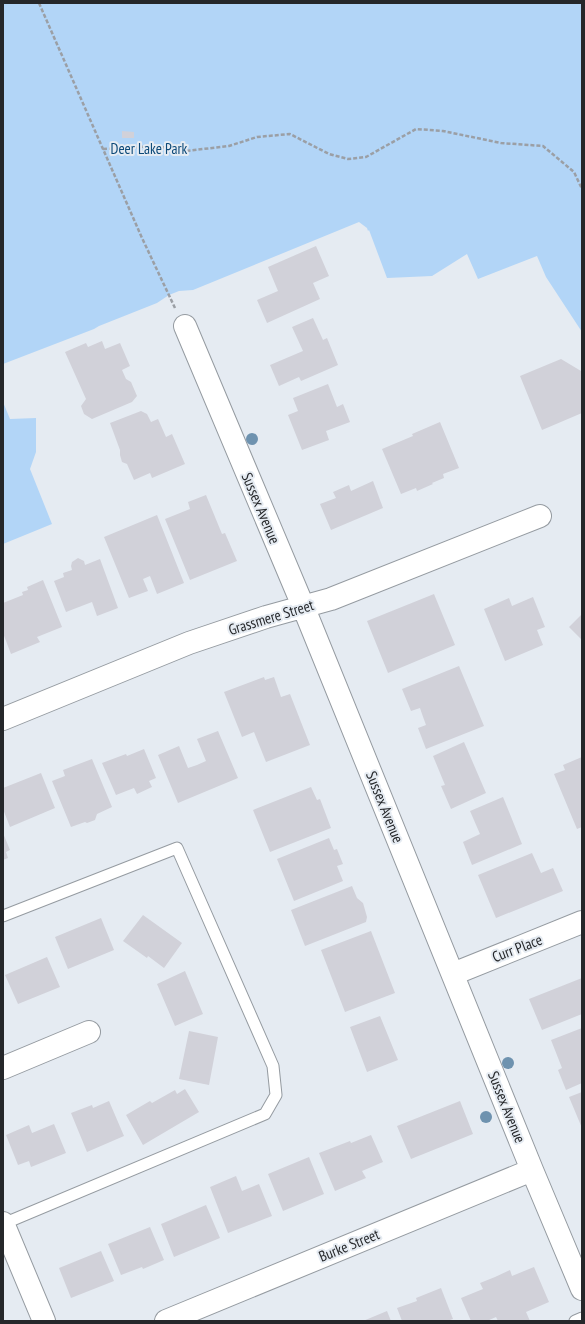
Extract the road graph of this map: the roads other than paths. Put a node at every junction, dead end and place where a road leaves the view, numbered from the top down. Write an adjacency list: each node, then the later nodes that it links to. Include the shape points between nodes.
1 (185, 326): 3 (street, Sussex Avenue)
2 (540, 516): 3 (street, Grassmere Street, via 331,599)
3 (303, 606): 4 (street, Grassmere Street, via 189,643); 7 (street, Sussex Avenue)
4 (3, 719)
5 (3, 916): 11 (lane, via 178,848 273,1066 276,1095 265,1114)
6 (582, 922): 7 (street, Curr Place)
7 (453, 974): 10 (street, Sussex Avenue)
8 (89, 1032): 9 (street)
9 (3, 1068)
10 (532, 1170): 12 (street, Sussex Avenue); 15 (street, Burke Street)
11 (3, 1224): 14 (street)
12 (582, 1289)
13 (582, 1318): 16 (lane)
14 (44, 1321)
15 (166, 1321)
16 (575, 1321)

